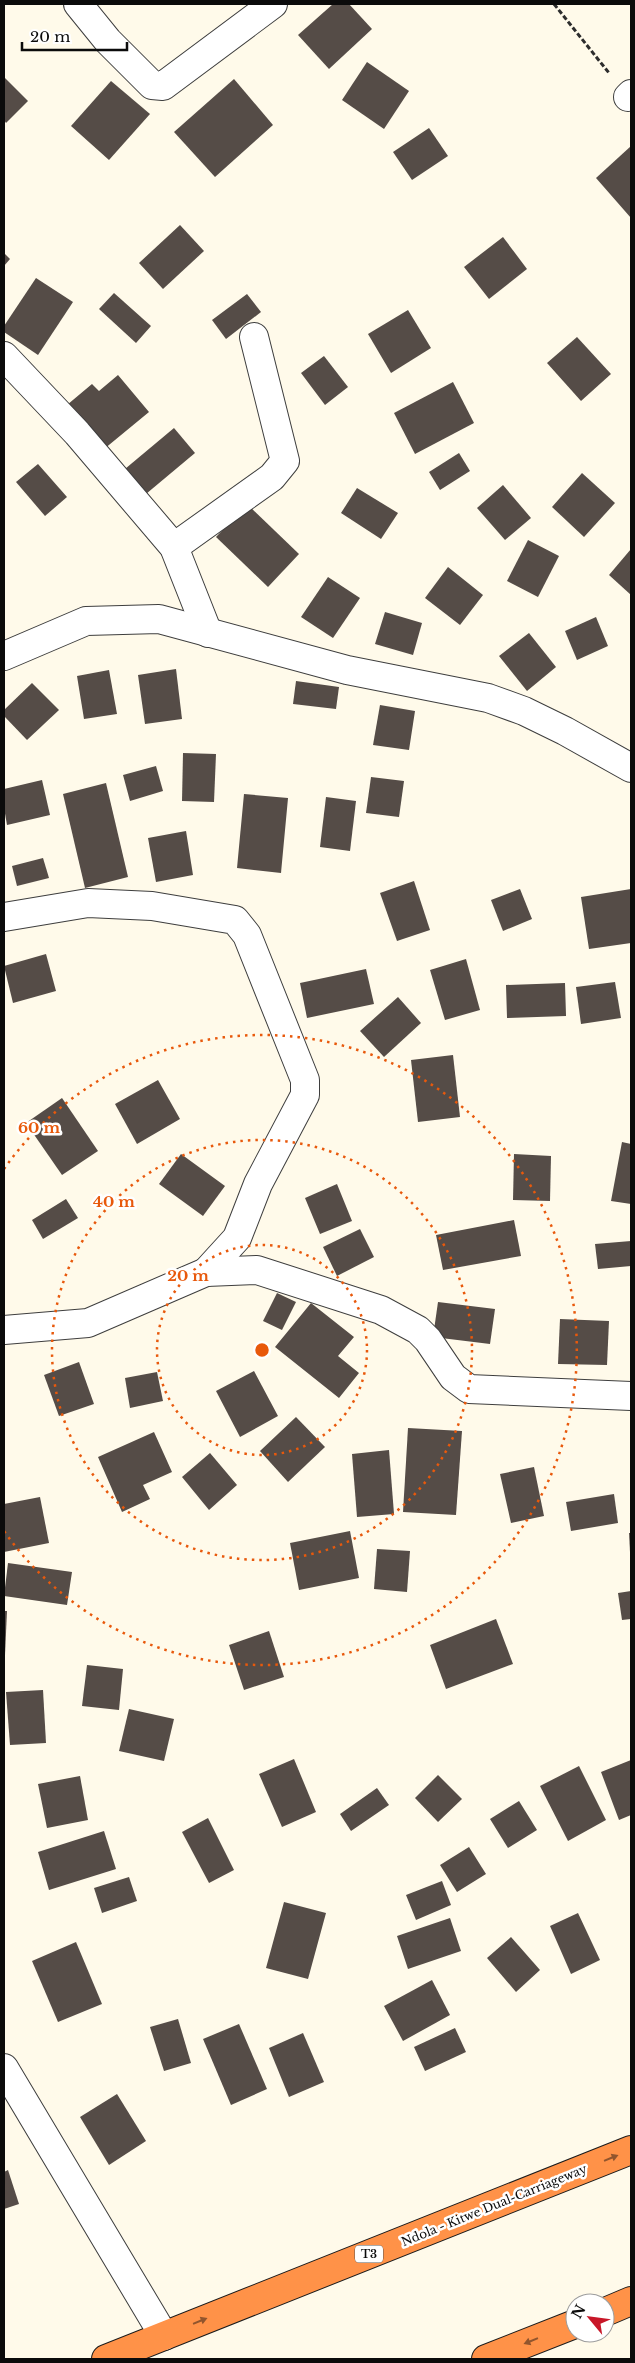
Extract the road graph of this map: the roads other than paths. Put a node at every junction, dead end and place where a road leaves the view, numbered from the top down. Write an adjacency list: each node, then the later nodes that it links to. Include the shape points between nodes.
1 (78, 4): 2 (street, via 108,41 152,85 163,86)
2 (273, 4)
3 (254, 337): 5 (street, via 285,460 272,477)
4 (4, 356): 5 (street, via 77,433)
5 (174, 547): 6 (street)
6 (208, 633): 7 (street, via 158,619 86,621); 8 (street, via 347,670 488,698 565,730)
7 (4, 656)
8 (631, 768)
9 (4, 917): 10 (street, via 88,903 152,906 235,920 247,935 305,1080 305,1095 258,1184 237,1238)
10 (206, 1272): 11 (street, via 88,1322); 12 (street, via 257,1270 381,1310 418,1330 452,1377 469,1389)
11 (4, 1330)
12 (631, 1396)
13 (4, 2068): 18 (street)
14 (631, 2150): 18 (highway, Ndola - Kitwe Dual-Carriageway / T3, one-way to 14)
15 (631, 2301): 16 (highway)
16 (615, 2308)
17 (565, 2328): 20 (highway, one-way to 20)
18 (164, 2336): 19 (highway, Ndola - Kitwe Dual-Carriageway / T3)
19 (106, 2359)
20 (486, 2359)

